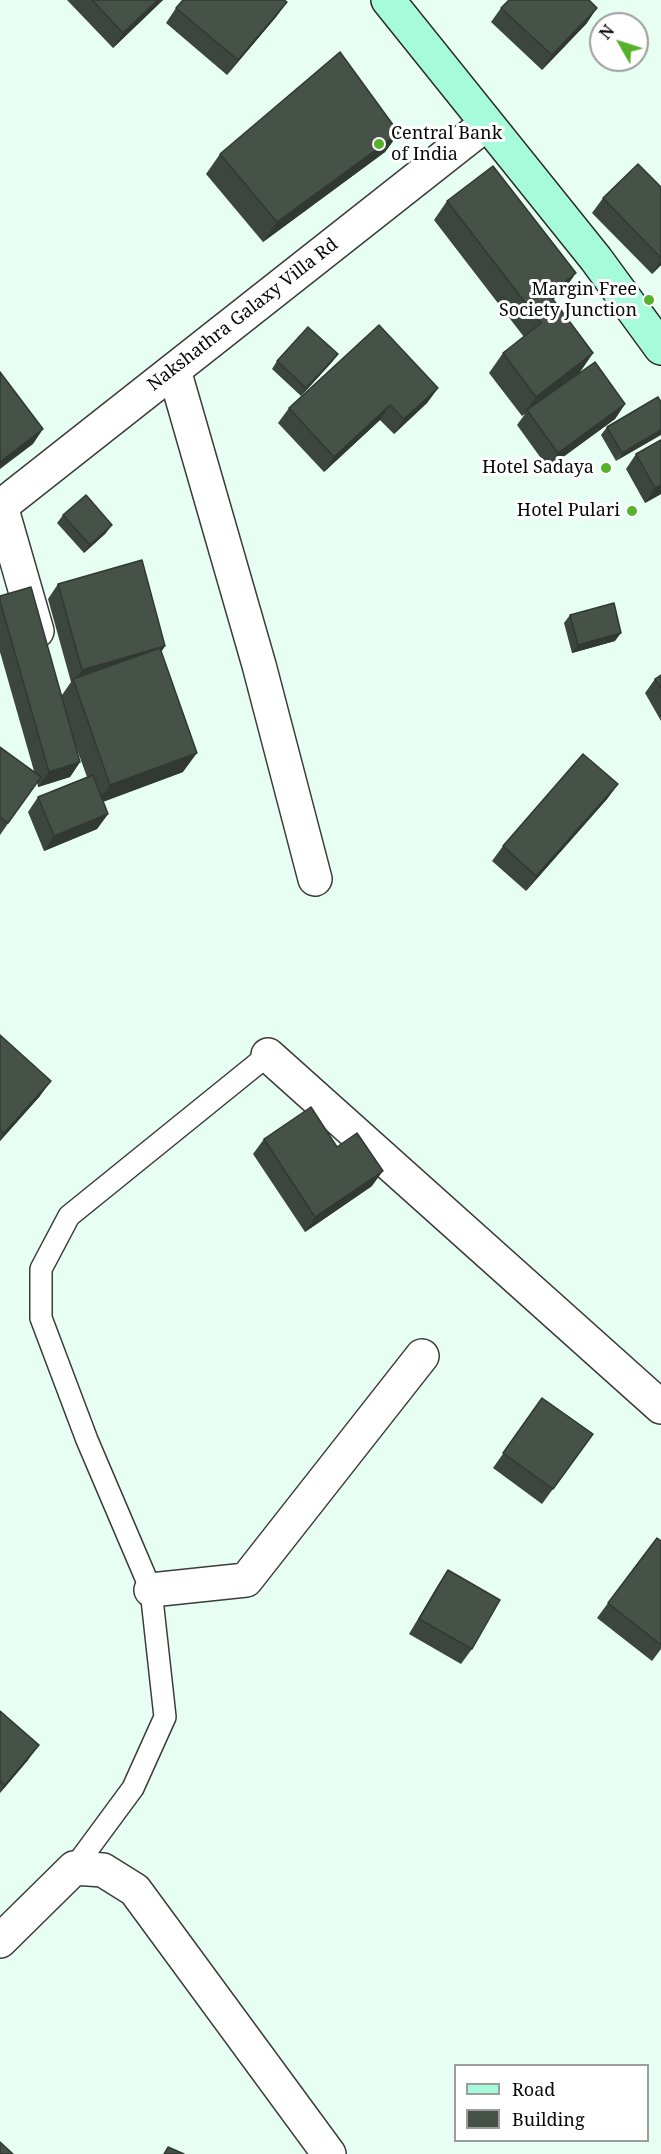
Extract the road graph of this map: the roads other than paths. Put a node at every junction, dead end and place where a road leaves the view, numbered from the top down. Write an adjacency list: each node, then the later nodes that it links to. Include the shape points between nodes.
1 (388, 0): 2 (main road)
2 (486, 124): 3 (main road, via 596,259); 4 (street, Nakshathra Galaxy Villa Rd)
3 (661, 348)
4 (174, 370): 5 (street, Nakshathra Galaxy Villa Rd); 7 (street, via 259,665)
5 (0, 506): 6 (street)
6 (45, 662)
7 (315, 879)
8 (268, 1055): 10 (street); 11 (lane, via 69,1216 41,1269 41,1318 87,1440)
9 (422, 1356): 11 (street, via 246,1580)
10 (661, 1407)
11 (151, 1590): 12 (lane, via 165,1717 133,1788)
12 (74, 1868): 13 (street); 14 (street, via 104,1870 135,1890)
13 (0, 1941)
14 (329, 2154)

